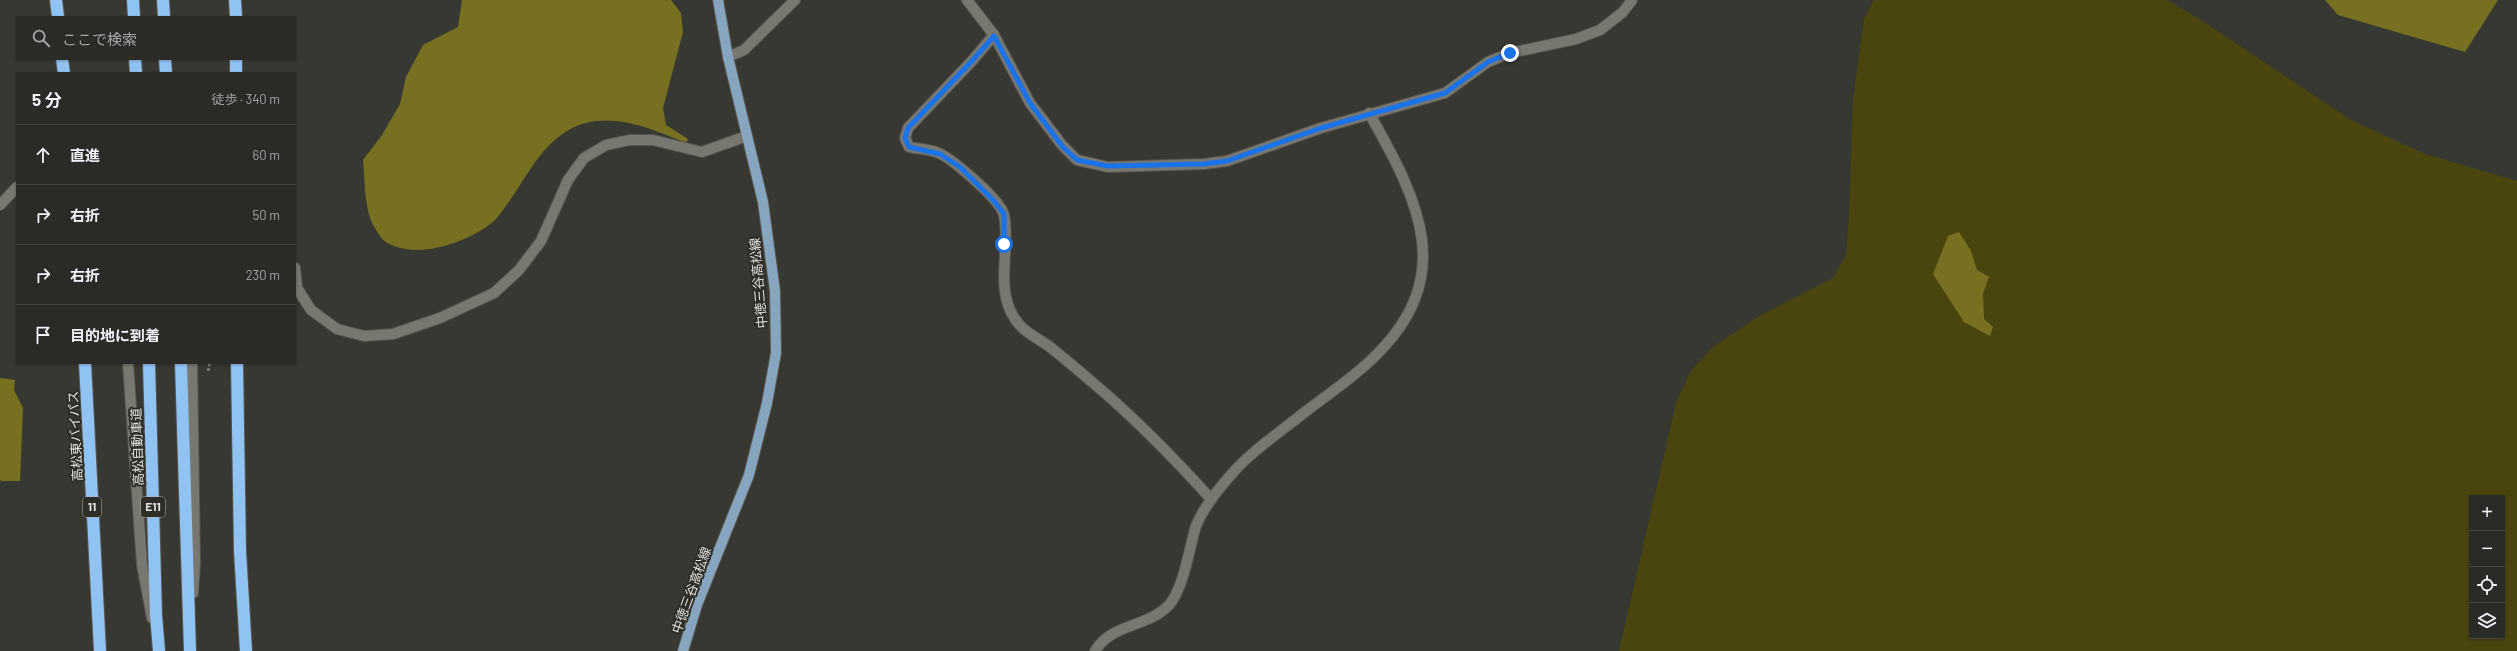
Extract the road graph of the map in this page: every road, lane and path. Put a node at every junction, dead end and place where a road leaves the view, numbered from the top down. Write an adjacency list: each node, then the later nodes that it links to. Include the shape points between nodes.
1 (56, 0): 9 (highway)
2 (133, 0): 10 (highway)
3 (163, 0): 11 (highway)
4 (236, 0): 12 (highway)
5 (718, 0): 14 (main road, 中徳三谷高松線)
6 (795, 0): 14 (street, via 744,50)
7 (967, 0): 13 (street)
8 (1632, 0): 23 (street, via 1623,12 1600,30 1576,39 1510,53 1488,62 1445,93)
9 (58, 16)
10 (134, 16)
11 (164, 16)
12 (236, 16)
13 (994, 36): 23 (street, via 1030,103 1062,146 1077,160 1092,164 1124,166 1227,161); 36 (street, via 908,128 905,138 909,147 940,154 960,167 1004,214 1005,291 1008,308 1016,321 1156,438)
14 (728, 57): 24 (main road, 中徳三谷高松線)
15 (62, 60): 19 (highway)
16 (135, 60): 20 (highway)
17 (166, 60): 21 (highway)
18 (236, 60): 22 (highway)
19 (64, 72)
20 (135, 72)
21 (167, 72)
22 (236, 72)
23 (1369, 114): 36 (street, via 1398,164 1415,206 1424,239 1424,266 1417,292 1394,335 1371,360 1278,433 1230,475)
24 (746, 136): 27 (street, via 702,152 653,140 630,140 606,145 584,158 568,180 541,241 519,270 494,293 440,318 393,334 364,336 337,329 311,310 298,288); 42 (main road, 中徳三谷高松線, via 763,202 775,291 776,353 767,403 749,475 697,605)
25 (16, 188): 26 (street)
26 (0, 205)
27 (296, 275)
28 (85, 364): 38 (highway, 高松東バイパス / 11)
29 (128, 364): 39 (street, via 142,565)
30 (148, 364): 39 (highway, 高松自動車道 / E11)
31 (181, 364): 37 (highway)
32 (192, 364): 37 (street, via 195,563)
33 (210, 364): 35 (path, via 210,369)
34 (237, 364): 41 (highway, via 240,551)
35 (207, 370)
36 (1211, 499): 43 (street, via 1197,525 1180,584 1170,604 1155,618 1115,630)
37 (189, 639): 40 (highway)
38 (100, 651)
39 (159, 651)
40 (190, 651)
41 (246, 651)
42 (683, 651)
43 (1095, 651)

